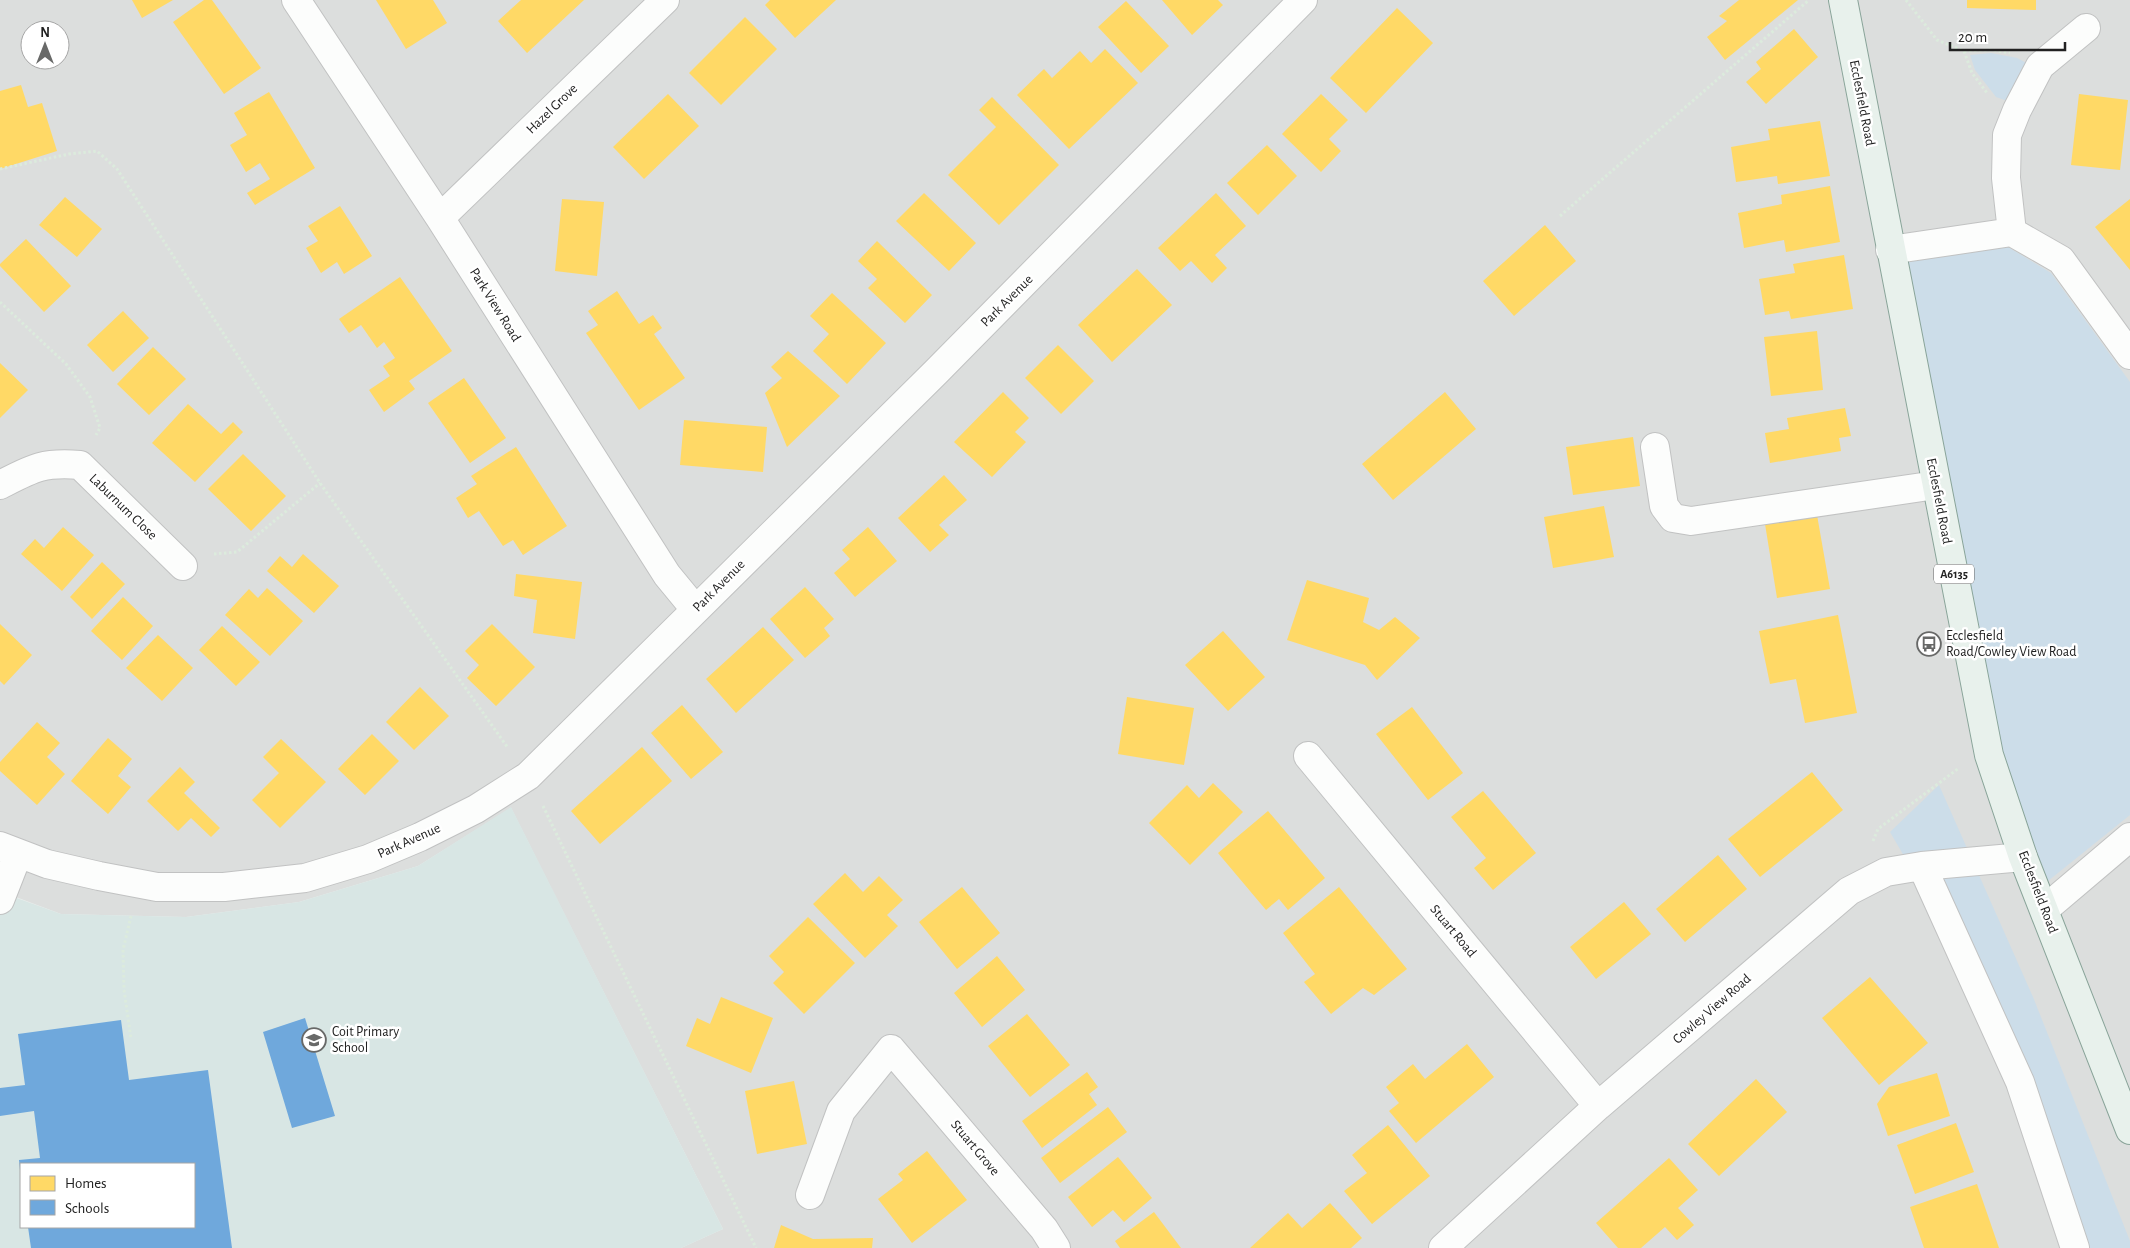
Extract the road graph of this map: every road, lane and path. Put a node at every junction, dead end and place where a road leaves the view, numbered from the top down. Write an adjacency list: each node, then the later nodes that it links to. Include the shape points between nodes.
1 (296, 0): 13 (street, Park View Road)
2 (664, 0): 13 (street, Hazel Grove)
3 (1303, 0): 24 (street, Park Avenue, via 936,372)
4 (1809, 0): 12 (path)
5 (1843, 0): 15 (main road, Ecclesfield Road / A6135)
6 (1906, 0): 8 (path, via 1937,40)
7 (2086, 28): 9 (street)
8 (1964, 52): 9 (path, via 1992,50 2018,54); 10 (path, via 1972,72 1993,101)
9 (2040, 66): 10 (street)
10 (2017, 110): 14 (street, via 2008,135 2006,178)
11 (0, 169): 20 (path, via 97,151 117,169)
12 (1560, 216)
13 (440, 218): 24 (street, Park View Road, via 667,575)
14 (2012, 232): 15 (street); 17 (street, via 2061,260)
15 (1890, 250): 22 (main road, Ecclesfield Road / A6135)
16 (0, 302): 19 (path, via 66,364 90,397 100,428)
17 (2130, 355)
18 (1655, 447): 22 (street, via 1664,506 1673,518 1691,521)
19 (80, 465): 21 (street, Laburnum Close, via 58,463 34,467); 23 (street, Laburnum Close)
20 (320, 483): 23 (path, via 238,552 210,554); 27 (path)
21 (0, 485)
22 (1936, 485): 25 (main road, Ecclesfield Road / A6135)
23 (183, 566)
24 (695, 609): 27 (street, Park Avenue)
25 (1990, 755): 30 (main road, Ecclesfield Road / A6135); 33 (path, via 1956,770 1878,829)
26 (1308, 756): 37 (street, Stuart Road)
27 (528, 776): 32 (street, Park Avenue, via 476,809 420,837 305,878 224,887 157,887); 40 (path)
28 (2130, 837): 35 (street)
29 (9, 850): 32 (street, Park Avenue, via 47,864); 34 (street)
30 (2024, 857): 31 (street, Cowley View Road); 35 (main road, Ecclesfield Road / A6135)
31 (1922, 866): 33 (street, Cowley View Road, via 1886,872); 43 (street, via 2020,1082)
32 (139, 883): 36 (path, via 123,950 124,990)
33 (1849, 891): 37 (street, Cowley View Road)
34 (0, 900)
35 (2045, 909): 38 (main road, Ecclesfield Road / A6135)
36 (131, 1039)
37 (1598, 1106): 42 (street, Cowley View Road)
38 (2130, 1130)
39 (810, 1195): 41 (street, Stuart Grove, via 841,1110 891,1049 1044,1229)
40 (756, 1248)
41 (1056, 1248)
42 (1443, 1248)
43 (2075, 1248)

